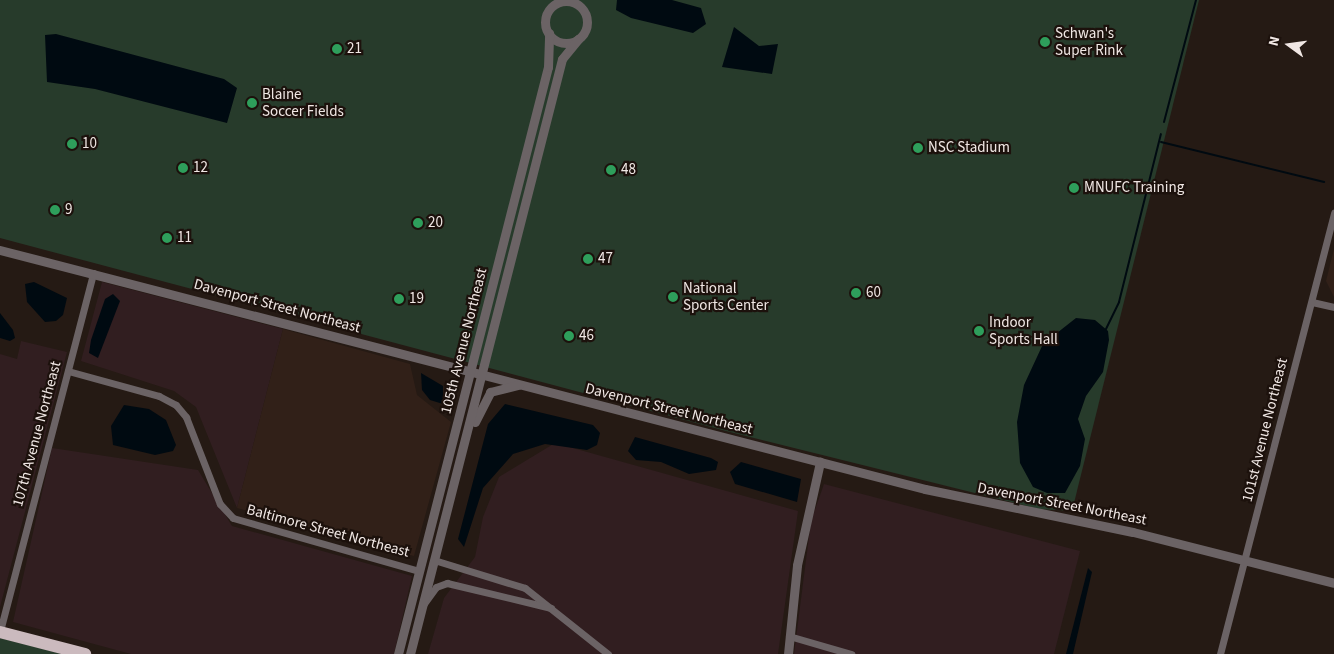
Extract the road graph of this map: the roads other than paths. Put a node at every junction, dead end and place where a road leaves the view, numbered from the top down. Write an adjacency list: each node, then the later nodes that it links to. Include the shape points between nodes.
1 (584, 0): 3 (street, 105th Avenue Northeast)
2 (560, 1): 3 (street, 105th Avenue Northeast, via 573,2); 4 (street, 105th Avenue Northeast, via 548,11)
3 (586, 15): 5 (street, 105th Avenue Northeast, via 586,29)
4 (549, 33): 5 (street, via 566,42); 11 (street, 105th Avenue Northeast, via 548,67)
5 (578, 39): 13 (street, 105th Avenue Northeast, via 562,59)
6 (1334, 212): 9 (street, 101st Avenue Northeast)
7 (0, 250): 8 (street, Davenport Street Northeast)
8 (93, 273): 11 (street, Davenport Street Northeast); 12 (street, 107th Avenue Northeast)
9 (1312, 302): 10 (street); 17 (street, 101st Avenue Northeast)
10 (1334, 307)
11 (470, 371): 13 (street, Davenport Street Northeast); 19 (street, 105th Avenue Northeast)
12 (68, 372): 19 (street, Baltimore Street Northeast, via 159,396 176,404 186,417 220,504 232,518); 23 (street, 107th Avenue Northeast)
13 (483, 373): 14 (street, Davenport Street Northeast); 16 (street, 105th Avenue Northeast)
14 (531, 386): 15 (street, Davenport Street Northeast); 16 (street, via 502,386 490,392)
15 (820, 462): 17 (street, Davenport Street Northeast, via 1012,510 1133,532); 24 (street, via 798,558)
16 (458, 467): 18 (street, 105th Avenue Northeast)
17 (1245, 559): 20 (street, Davenport Street Northeast); 31 (street, 101st Avenue Northeast)
18 (434, 560): 21 (street, 105th Avenue Northeast); 22 (street, via 525,588)
19 (419, 571): 26 (street, 105th Avenue Northeast)
20 (1334, 583)
21 (423, 605): 22 (street, via 436,587 446,583); 27 (street, 105th Avenue Northeast)
22 (556, 610): 28 (street)
23 (0, 631): 25 (highway)
24 (788, 645): 29 (street); 30 (street)
25 (85, 654)
26 (398, 654)
27 (410, 654)
28 (608, 654)
29 (784, 654)
30 (851, 654)
31 (1220, 654)

